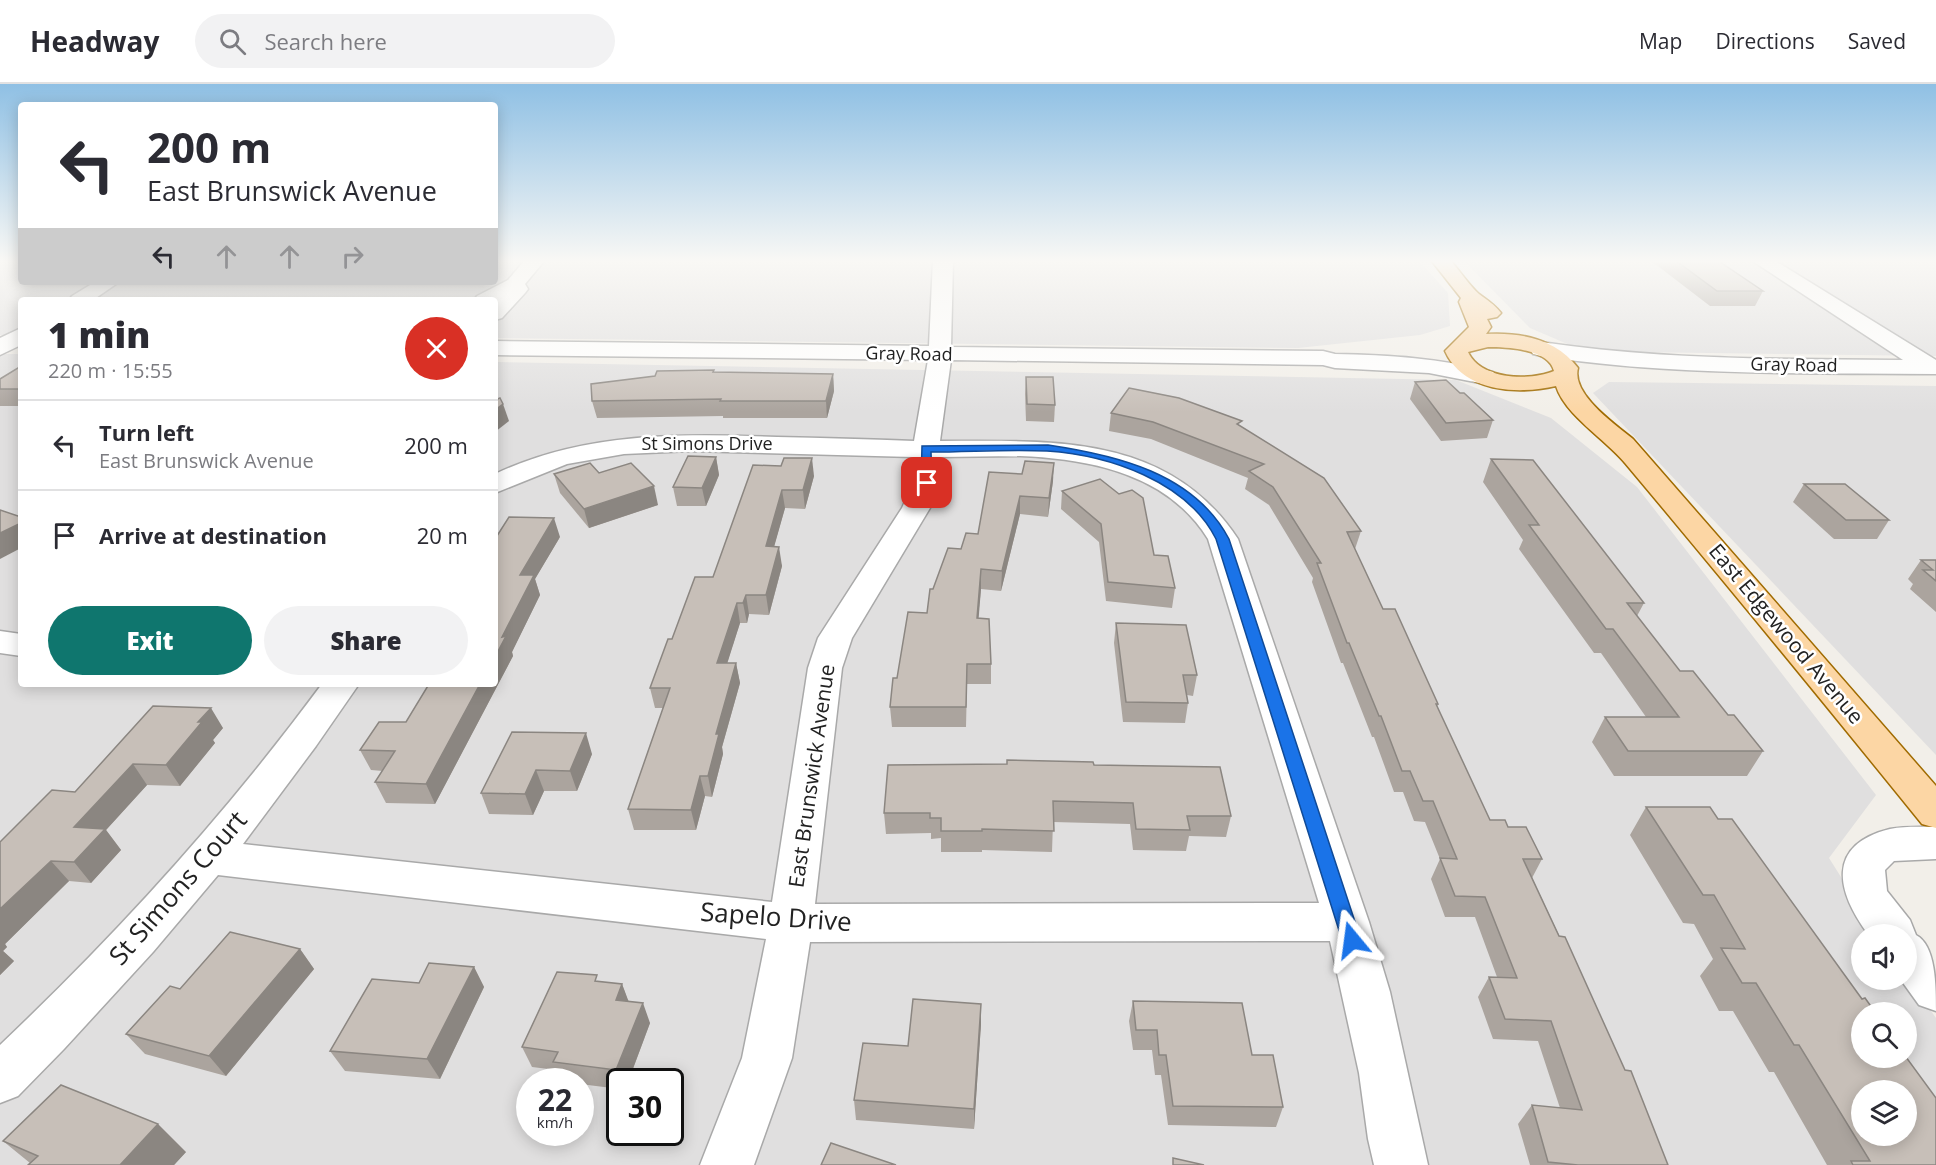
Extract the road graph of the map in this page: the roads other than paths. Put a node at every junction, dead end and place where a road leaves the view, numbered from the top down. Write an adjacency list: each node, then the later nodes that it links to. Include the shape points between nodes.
1 (941, 310): 8 (street, East Brunswick Avenue)
2 (1472, 310): 5 (main road, via 1480,327)
3 (1488, 310): 7 (main road)
4 (1842, 310): 11 (street)
5 (1462, 345): 7 (main road, via 1488,339); 9 (street, Gray Road); 13 (main road, via 1456,351 1458,358)
6 (498, 348): 8 (street, Gray Road)
7 (1541, 349): 10 (street, Gray Road); 12 (main road, East Edgewood Avenue, via 1563,362)
8 (940, 354): 9 (street, Gray Road); 14 (street, East Brunswick Avenue)
9 (1323, 358): 13 (street, Gray Road, via 1428,364)
10 (1652, 364): 11 (street, Gray Road); 12 (street, Gray Road)
11 (1933, 367)
12 (1564, 375): 13 (main road, via 1538,384); 15 (main road, East Edgewood Avenue, via 1573,399)
13 (1485, 377): 15 (main road, East Edgewood Avenue, via 1545,405)
14 (926, 449): 16 (street, St Simons Drive, via 651,442 578,453); 23 (street, St Simons Drive, via 1036,447 1094,455 1147,472 1203,511 1222,539); 24 (street, East Brunswick Avenue, via 927,483 916,508 835,638 825,668)
15 (1633, 458): 20 (main road, East Edgewood Avenue)
16 (498, 484)
17 (0, 642): 18 (street)
18 (18, 645)
19 (339, 687): 22 (street, St Simons Court, via 255,801)
20 (1936, 813)
21 (1936, 843): 25 (street, via 1882,849 1864,866 1865,892)
22 (207, 857): 24 (street, Sapelo Drive); 28 (street, St Simons Court, via 131,944)
23 (1347, 922): 24 (street, Sapelo Drive); 30 (street, St Simons Drive, via 1384,1073)
24 (791, 923): 29 (street, East Brunswick Avenue, via 767,1058)
25 (1886, 924)
26 (1917, 965): 27 (street)
27 (1936, 990)
28 (0, 1079)
29 (727, 1165)
30 (1401, 1165)

